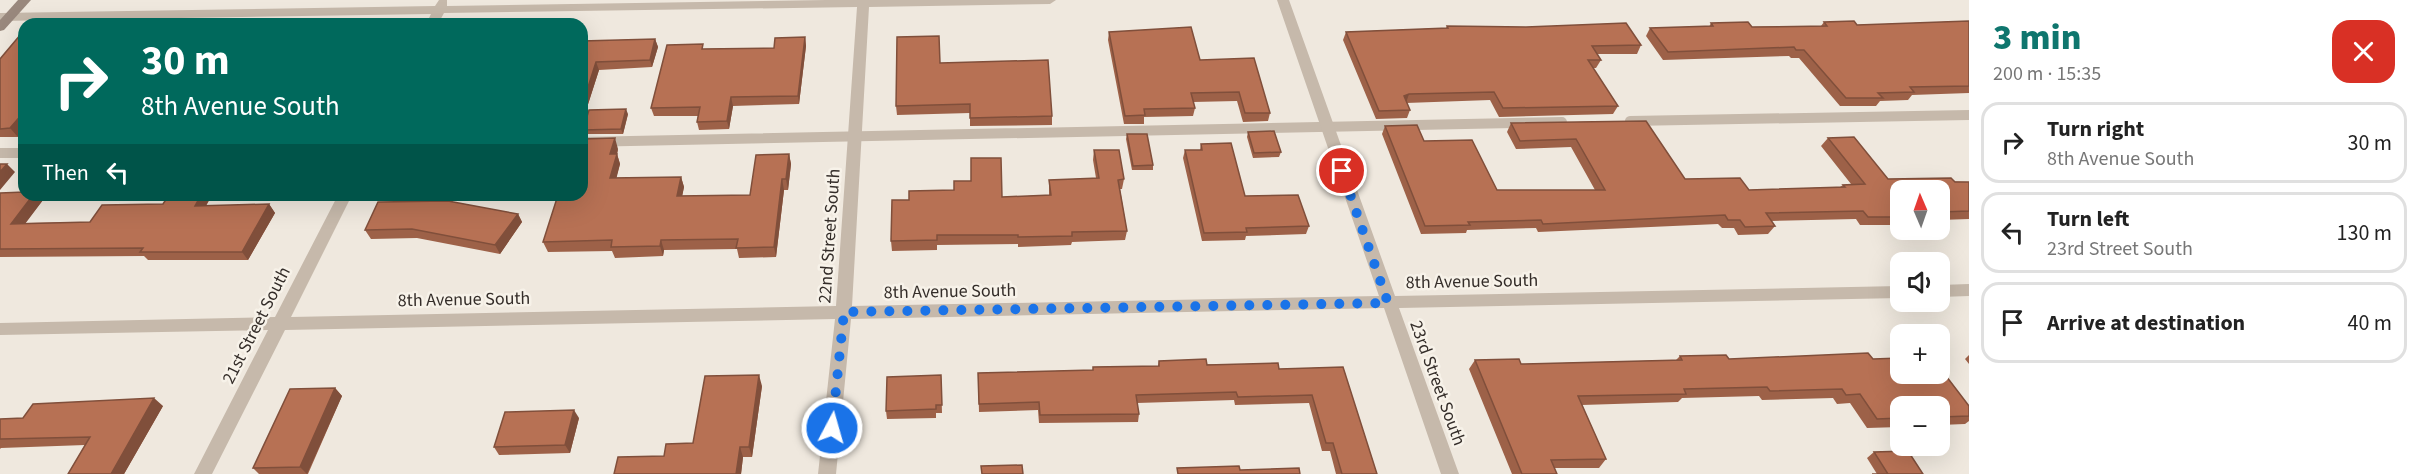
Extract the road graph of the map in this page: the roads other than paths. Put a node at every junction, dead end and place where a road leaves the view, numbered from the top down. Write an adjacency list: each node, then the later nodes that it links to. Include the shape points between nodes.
1 (26, 0): 8 (street)
2 (1050, 0): 4 (street)
3 (1283, 0): 12 (street, 23rd Street South)
4 (863, 1): 5 (street); 13 (street, 22nd Street South)
5 (441, 5): 6 (street)
6 (61, 18)
7 (18, 19): 8 (street)
8 (3, 20)
9 (1969, 115): 11 (lane)
10 (1577, 122): 12 (lane)
11 (1612, 122)
12 (1327, 126): 13 (lane); 21 (street, 23rd Street South)
13 (855, 135): 14 (lane); 22 (street, 22nd Street South)
14 (588, 142)
15 (0, 153): 16 (lane)
16 (18, 153)
17 (342, 201): 23 (street, 21st Street South)
18 (1969, 290): 19 (street)
19 (1950, 291)
20 (1890, 292): 21 (street, 8th Avenue South)
21 (1388, 303): 22 (street, 8th Avenue South); 27 (street, 23rd Street South)
22 (844, 312): 23 (street, 8th Avenue South); 26 (street, 22nd Street South)
23 (279, 322): 24 (street, 8th Avenue South); 25 (street, 21st Street South)
24 (0, 329)
25 (203, 474)
26 (827, 474)
27 (1450, 474)

